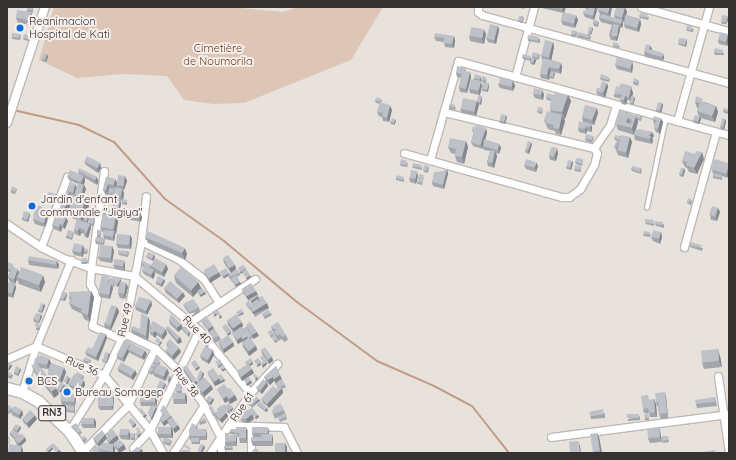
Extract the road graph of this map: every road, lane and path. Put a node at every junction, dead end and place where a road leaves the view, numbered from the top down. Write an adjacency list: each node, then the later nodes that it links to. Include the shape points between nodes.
1 (45, 7): 15 (street)
2 (478, 7): 7 (street, via 478,12 482,15)
3 (534, 7): 7 (street)
4 (641, 7): 6 (street)
5 (709, 7): 6 (street)
6 (704, 24): 8 (street); 9 (street)
7 (528, 28): 9 (street); 10 (street)
8 (729, 31)
9 (691, 73): 11 (street); 16 (street)
10 (515, 77): 12 (street); 13 (street, via 458,61)
11 (729, 83)
12 (616, 105): 14 (street); 19 (street, via 610,126)
13 (444, 112): 19 (street); 21 (street)
14 (666, 118): 16 (street); 25 (lane)
15 (8, 119)
16 (677, 121): 17 (street)
17 (716, 132): 18 (street); 28 (street)
18 (729, 135)
19 (594, 148): 21 (street, via 597,154 594,165 580,189 569,197)
20 (404, 153): 21 (street)
21 (430, 160)
22 (104, 172): 31 (street)
23 (67, 177): 29 (street)
24 (146, 196): 27 (street, Rue 49)
25 (647, 208)
26 (7, 224): 29 (street)
27 (141, 241): 32 (street, Rue 49); 34 (street, via 178,259 204,279)
28 (684, 247)
29 (41, 248): 30 (street)
30 (71, 260): 31 (street); 38 (street)
31 (91, 268): 32 (street); 37 (street, Rue 38, via 90,284 97,297 92,326)
32 (134, 276): 35 (street, Rue 40); 37 (street, Rue 49)
33 (255, 279): 34 (street)
34 (220, 303): 35 (street)
35 (190, 322): 36 (street, Rue 40)
36 (199, 330): 42 (street); 47 (street, Rue 40)
37 (122, 336): 39 (street, Rue 38); 43 (street, Rue 49)
38 (36, 346): 40 (street); 43 (street, Rue 36); 46 (street)
39 (155, 348): 42 (street, Rue 38); 48 (street)
40 (7, 359)
41 (277, 364): 47 (street, Rue 61)
42 (180, 372): 49 (street, Rue 38); 53 (street)
43 (104, 375): 48 (street, Rue 36); 54 (street, Rue 49)
44 (718, 376): 50 (street)
45 (7, 388): 46 (highway, RN3)
46 (22, 392): 54 (highway, RN3, via 38,401)
47 (250, 393): 51 (street, Rue 61)
48 (128, 405): 53 (street, Rue 36); 58 (street)
49 (204, 405): 56 (street, Rue 38); 60 (street)
50 (726, 414): 55 (street); 65 (street)
51 (229, 425): 52 (street); 56 (street, Rue 61)
52 (251, 426): 63 (street); 64 (street, via 284,427)
53 (150, 430): 57 (street); 59 (street, Rue 36)
54 (69, 431): 58 (highway, RN3)
55 (551, 437)
56 (221, 438): 61 (street, Rue 61); 62 (street, Rue 38)
57 (133, 448)
58 (83, 452)
59 (163, 453)
60 (173, 453)
61 (210, 453)
62 (221, 453)
63 (251, 453)
64 (297, 453)
65 (729, 453)

